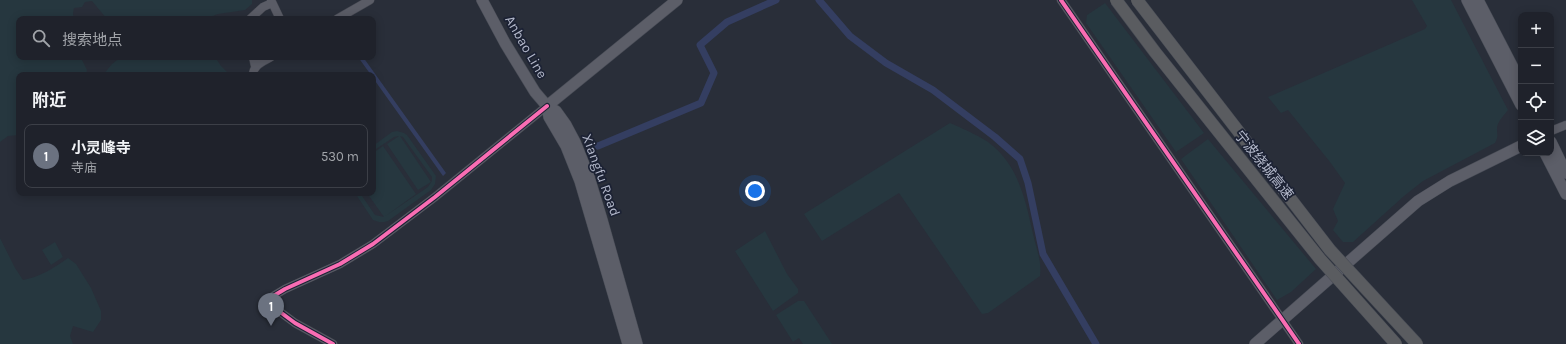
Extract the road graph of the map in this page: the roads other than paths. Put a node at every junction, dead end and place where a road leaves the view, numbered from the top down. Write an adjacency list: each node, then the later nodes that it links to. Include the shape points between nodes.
1 (370, 0): 12 (street)
2 (482, 0): 19 (main road, Anbao Line, via 527,80)
3 (677, 0): 19 (main road)
4 (1061, 0): 27 (street)
5 (1116, 0): 33 (highway, 宁波绕城高速, bridge, via 1315,253)
6 (1137, 0): 34 (highway, 宁波绕城高速, bridge, via 1330,250)
7 (1468, 0): 18 (main road)
8 (1478, 0): 17 (main road)
9 (271, 2): 10 (street); 11 (street)
10 (253, 16)
11 (278, 16)
12 (342, 16)
13 (254, 60): 15 (street)
14 (266, 60): 15 (street)
15 (255, 66): 16 (street)
16 (253, 72)
17 (1518, 77)
18 (1518, 99)
19 (547, 106): 28 (street, via 435,198 372,244 340,264 270,298 268,303 273,307 295,323); 29 (main road, Xiangfu Road, via 548,117 566,146 580,180); 30 (main road, Xiangfu Road, via 556,111 566,126 585,166)
20 (1566, 125): 21 (street)
21 (1554, 130)
22 (1518, 148): 27 (main road, via 1450,182 1418,202)
23 (1554, 148): 25 (main road)
24 (1547, 156): 26 (main road)
25 (1566, 173)
26 (1566, 194)
27 (1283, 320): 31 (main road); 32 (street)
28 (333, 344)
29 (628, 344)
30 (637, 344)
31 (1255, 344)
32 (1299, 344)
33 (1396, 344)
34 (1417, 344)

